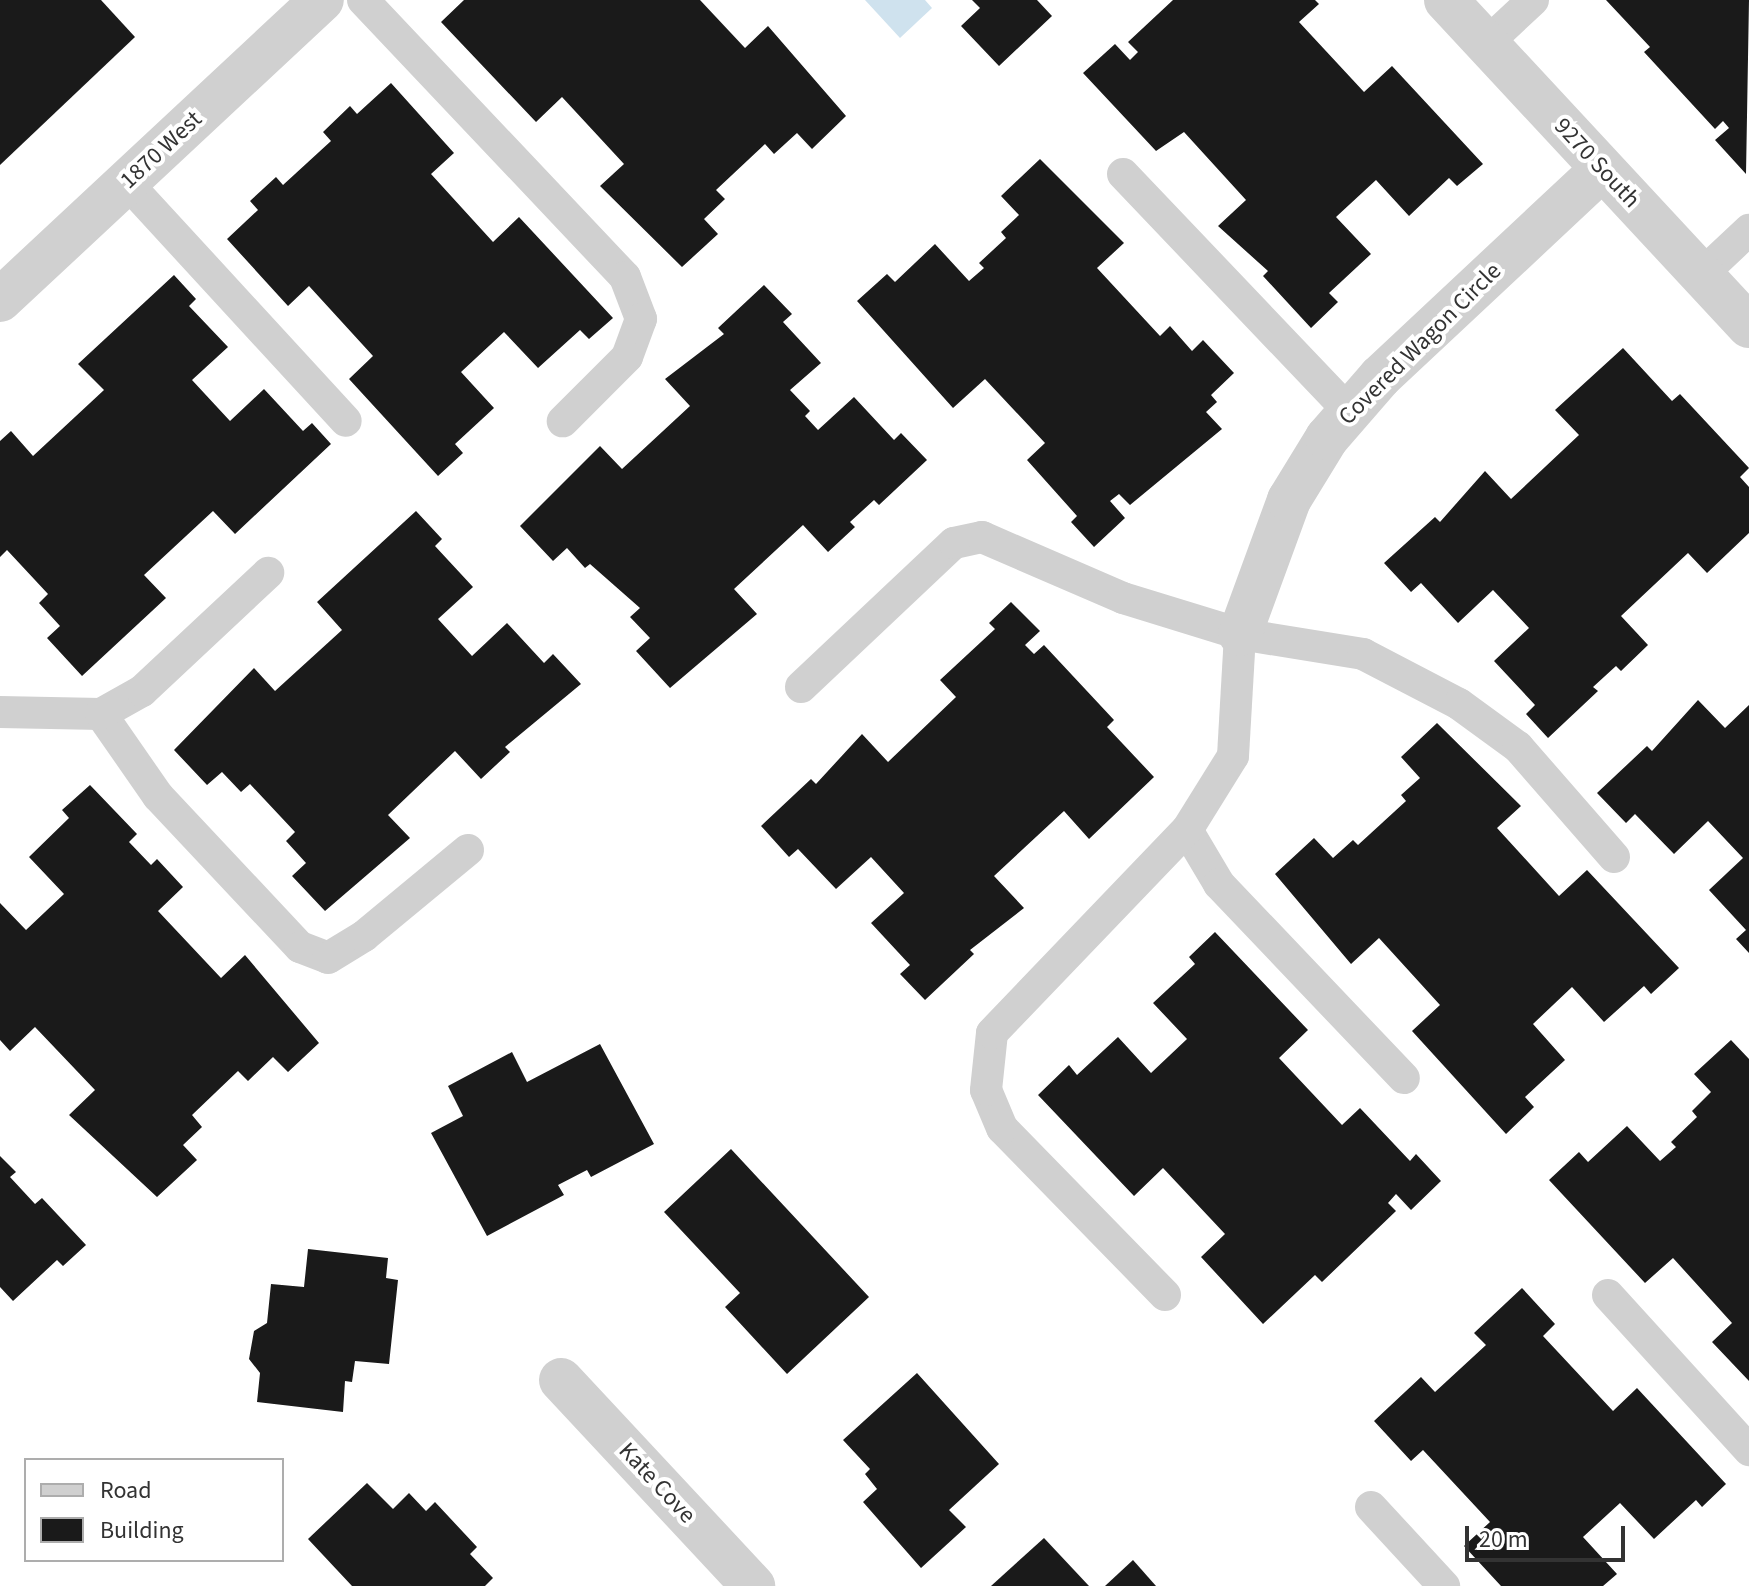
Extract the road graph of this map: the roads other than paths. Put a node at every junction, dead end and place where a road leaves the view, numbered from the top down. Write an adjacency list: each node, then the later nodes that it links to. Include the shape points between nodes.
1 (322, 0): 8 (street, 1870 West)
2 (363, 0): 15 (lane, via 625,277 641,319 627,357)
3 (1446, 0): 5 (street, 9270 South)
4 (1533, 0): 5 (lane)
5 (1487, 43): 6 (street, 9270 South)
6 (1602, 169): 10 (street, 9270 South); 13 (street, Covered Wagon Circle)
7 (1123, 174): 13 (lane)
8 (127, 183): 11 (street, 1870 West); 14 (lane)
9 (1749, 230): 10 (lane)
10 (1701, 275): 12 (street, 9270 South)
11 (0, 300)
12 (1749, 326)
13 (1349, 411): 17 (street, Covered Wagon Circle, via 1289,500)
14 (346, 421)
15 (563, 421)
16 (268, 573): 20 (lane, via 142,691)
17 (1240, 634): 18 (lane, via 1123,598 982,537 954,543); 21 (lane, via 1233,756); 23 (lane, via 1363,654 1459,704 1518,747)
18 (801, 687)
19 (0, 712): 20 (lane)
20 (101, 714): 22 (lane, via 169,808 300,947 328,958 364,936)
21 (1187, 830): 24 (lane, via 1219,884); 25 (lane, via 992,1033 986,1090 1002,1128)
22 (468, 850)
23 (1614, 857)
24 (1404, 1078)
25 (1165, 1295)
26 (1608, 1295): 28 (lane)
27 (561, 1380): 30 (street, Kate Cove)
28 (1749, 1450)
29 (1371, 1507): 31 (lane)
30 (753, 1586)
31 (1444, 1586)

